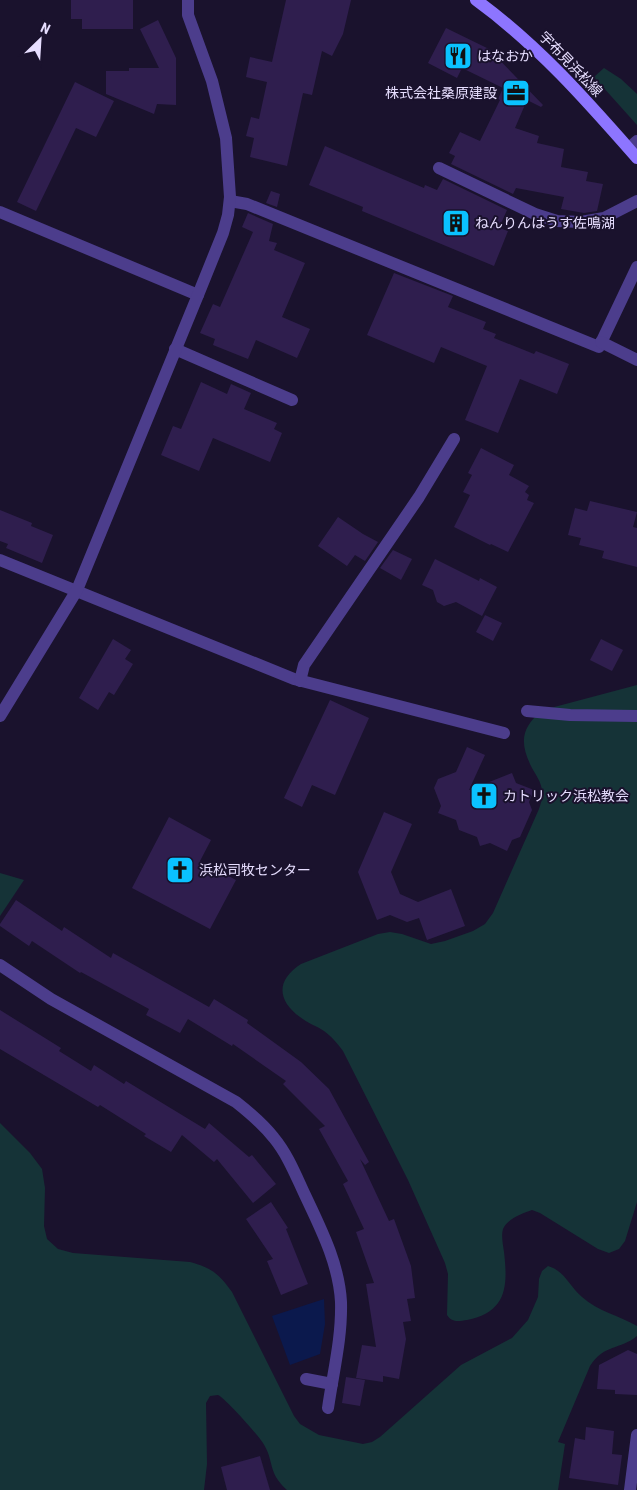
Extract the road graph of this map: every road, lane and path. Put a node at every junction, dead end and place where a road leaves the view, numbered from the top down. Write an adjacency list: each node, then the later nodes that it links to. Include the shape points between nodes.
1 (188, 0): 5 (street, via 188,15 212,81 226,138)
2 (476, 0): 3 (main road, 宇布見浜松線, via 550,62)
3 (634, 149)
4 (439, 168): 6 (street, via 535,214 558,220 581,222 604,218)
5 (230, 201): 9 (street, via 223,233); 10 (street, via 247,204 598,346)
6 (637, 202)
7 (0, 212): 9 (street)
8 (637, 267): 10 (street)
9 (198, 295): 11 (street)
10 (600, 342): 12 (street)
11 (175, 349): 13 (street); 16 (street)
12 (637, 360)
13 (292, 400)
14 (454, 439): 17 (street, via 419,497 304,665)
15 (0, 560): 16 (street)
16 (77, 590): 17 (street); 19 (street)
17 (300, 681): 21 (street)
18 (527, 711): 20 (street)
19 (0, 716)
20 (637, 716)
21 (504, 733)
22 (0, 965): 24 (street, via 51,999 236,1102 275,1139 323,1232 338,1278 341,1325)
23 (306, 1379): 24 (street)
24 (332, 1384): 25 (street)
25 (328, 1408)
26 (637, 1435): 27 (street)
27 (630, 1490)

